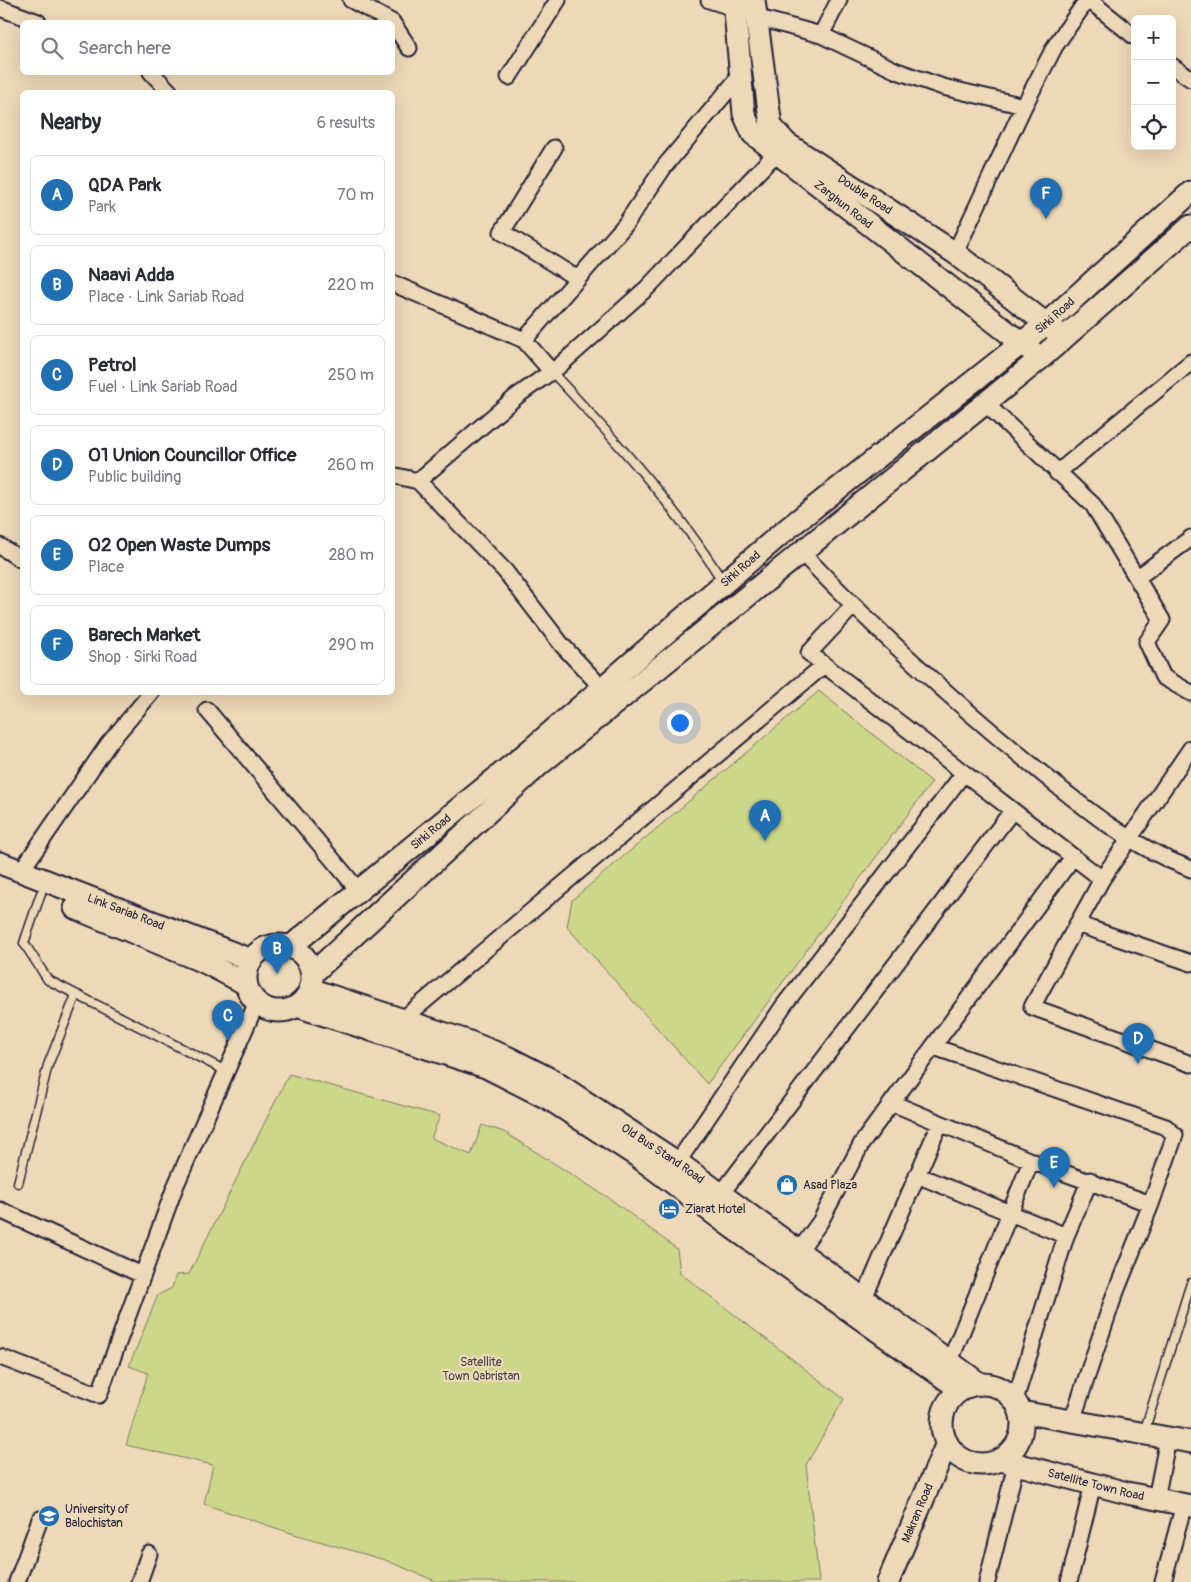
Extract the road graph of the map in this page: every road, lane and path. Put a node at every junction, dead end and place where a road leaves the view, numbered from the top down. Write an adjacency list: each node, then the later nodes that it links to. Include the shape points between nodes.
1 (351, 0): 10 (street)
2 (558, 0): 17 (street)
3 (709, 0): 6 (street)
4 (839, 0): 13 (street)
5 (1088, 0): 12 (street); 21 (street, via 1055,46)
6 (734, 4): 18 (main road, Zarghun Road)
7 (0, 8): 9 (street)
8 (755, 9): 13 (street); 23 (main road, Double Road, via 771,126)
9 (33, 20)
10 (388, 20)
11 (395, 27): 14 (street)
12 (1131, 34)
13 (821, 36): 21 (street, via 943,87)
14 (409, 48)
15 (1176, 69): 19 (street)
16 (154, 75): 20 (street)
17 (509, 77)
18 (740, 77): 23 (main road, Zarghun Road, via 744,114 753,134); 27 (street, via 664,167 625,225)
19 (1191, 79)
20 (168, 90)
21 (1024, 106): 26 (street)
22 (554, 148): 27 (street, via 502,232)
23 (781, 148): 26 (main road, Double Road); 31 (main road, Zarghun Road); 34 (street, via 647,288)
24 (1191, 192): 29 (main road, Sirki Road)
25 (1191, 226): 29 (main road, Sirki Road)
26 (955, 252): 29 (main road, Double Road)
27 (578, 279): 30 (street)
28 (395, 284): 30 (street)
29 (1055, 330): 31 (main road, Sirki Road); 32 (main road, Sirki Road)
30 (524, 340): 34 (street)
31 (1022, 343): 32 (main road, Zarghun Road); 44 (main road, Sirki Road, via 782,532)
32 (1041, 358): 35 (main road, Sirki Road)
33 (1191, 362): 36 (street)
34 (551, 371): 38 (street); 44 (lane, via 636,462 702,548)
35 (986, 404): 36 (street); 41 (main road, Sirki Road)
36 (1058, 473): 43 (street, via 1093,505)
37 (395, 476): 38 (street)
38 (418, 481): 47 (street, via 505,571 562,645)
39 (1191, 538): 43 (street)
40 (0, 546): 42 (street)
41 (801, 552): 45 (street); 67 (main road, Sirki Road, via 539,765)
42 (20, 559)
43 (1138, 578): 48 (street, via 1162,620 1147,642 1163,677)
44 (724, 583): 47 (main road, Sirki Road)
45 (853, 606): 46 (street, via 809,653); 54 (street, via 969,713 1100,821)
46 (823, 666): 52 (street); 72 (street)
47 (602, 688): 61 (main road, Sirki Road)
48 (1191, 693)
49 (149, 695): 58 (street, via 109,743)
50 (207, 710): 61 (street)
51 (1191, 748): 54 (street)
52 (964, 773): 53 (street); 79 (street, via 784,1005)
53 (1012, 811): 55 (street); 83 (street)
54 (1128, 840): 57 (street); 60 (street)
55 (1072, 857): 60 (street); 73 (street)
56 (0, 863): 58 (main road, Link Sariab Road)
57 (1190, 866)
58 (21, 871): 65 (main road, Link Sariab Road)
59 (0, 876): 62 (main road, Link Sariab Road)
60 (1102, 879): 63 (street)
61 (359, 891): 64 (main road, Sirki Road)
62 (40, 893): 68 (main road, Link Sariab Road, via 206,963); 69 (lane, via 24,943 48,980)
63 (1077, 924): 66 (street); 74 (street, via 1032,1007)
64 (290, 947): 65 (main road, via 268,947); 67 (main road, via 305,957)
65 (251, 960): 68 (main road)
66 (1191, 963)
67 (311, 981): 71 (main road, via 305,998); 72 (main road, Old Bus Stand Road)
68 (246, 984): 70 (main road)
69 (76, 995): 75 (lane); 82 (lane, via 48,1065)
70 (257, 1002): 71 (main road, via 276,1011); 75 (street)
71 (297, 1006): 94 (main road, Old Bus Stand Road, via 486,1067 549,1099 638,1156 733,1228)
72 (402, 1020): 79 (main road, Old Bus Stand Road, via 467,1041 552,1080)
73 (934, 1047): 76 (street); 84 (street, via 1166,1127 1175,1135)
74 (1191, 1064)
75 (226, 1071): 89 (street, via 175,1187)
76 (892, 1103): 77 (street); 88 (street, via 862,1143 820,1222)
77 (940, 1122): 78 (street); 80 (street)
78 (1031, 1160): 81 (street); 86 (street)
79 (677, 1163): 83 (main road, Old Bus Stand Road)
80 (918, 1175): 86 (street); 91 (street)
81 (1090, 1180): 84 (street); 87 (street)
82 (18, 1183)
83 (721, 1194): 88 (main road, Old Bus Stand Road)
84 (1151, 1204): 96 (street, via 1113,1299)
85 (0, 1210): 89 (street)
86 (1010, 1213): 87 (street); 93 (street)
87 (1066, 1236): 95 (street)
88 (799, 1251): 91 (main road, Old Bus Stand Road)
89 (142, 1275): 92 (street, via 98,1395)
90 (1191, 1283): 97 (lane)
91 (864, 1298): 93 (main road, Old Bus Stand Road)
92 (0, 1357)
93 (950, 1361): 94 (main road, Old Bus Stand Road)
94 (971, 1387): 95 (main road, via 993,1386 1005,1391); 100 (main road, via 952,1398 944,1414 943,1432)
95 (1018, 1406): 96 (main road); 101 (main road, via 1023,1426)
96 (1072, 1421): 97 (main road)
97 (1144, 1434): 98 (main road)
98 (1168, 1438): 99 (main road); 103 (street)
99 (1191, 1442)
100 (947, 1443): 101 (main road, via 954,1453 977,1464); 109 (main road, Makran Road)
101 (1009, 1462): 102 (main road, Satellite Town Road); 110 (street)
102 (1093, 1484): 103 (main road, Satellite Town Road); 111 (street)
103 (1156, 1499): 104 (main road, Satellite Town Road)
104 (1187, 1505): 112 (street)
105 (40, 1519): 107 (street)
106 (149, 1554): 108 (street)
107 (17, 1582)
108 (140, 1582)
109 (888, 1582)
110 (987, 1582)
111 (1069, 1582)
112 (1163, 1582)

